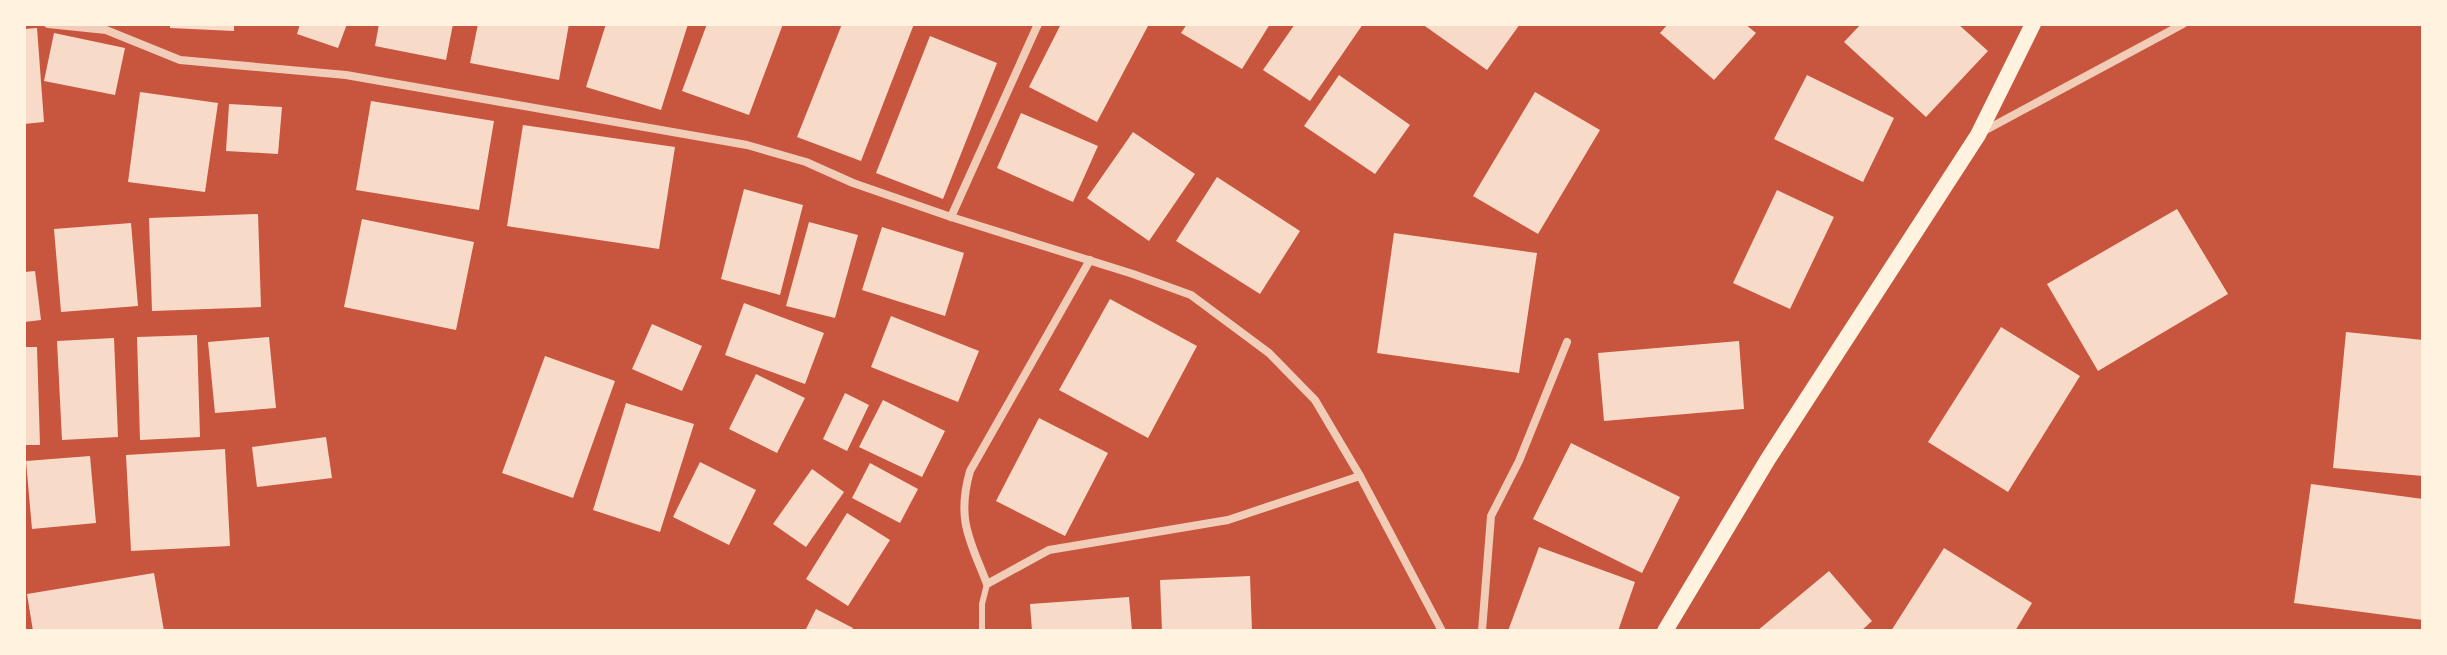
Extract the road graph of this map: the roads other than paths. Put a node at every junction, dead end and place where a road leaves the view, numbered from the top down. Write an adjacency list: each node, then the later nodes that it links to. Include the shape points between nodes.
1 (48, 24): 6 (street, via 106,30 180,60 346,75 747,145)
2 (1038, 24): 6 (street)
3 (2033, 24): 5 (main road)
4 (2183, 24): 5 (street)
5 (1978, 135): 14 (main road, via 1768,459)
6 (951, 217): 7 (street)
7 (1090, 260): 9 (street, via 1191,295 1269,353 1315,400); 10 (street, via 970,471 963,495 964,525)
8 (1567, 342): 13 (street, via 1491,516)
9 (1360, 476): 10 (street, via 1228,520 1049,550); 12 (street)
10 (987, 584): 11 (lane)
11 (982, 631)
12 (1442, 631)
13 (1482, 631)
14 (1665, 631)

